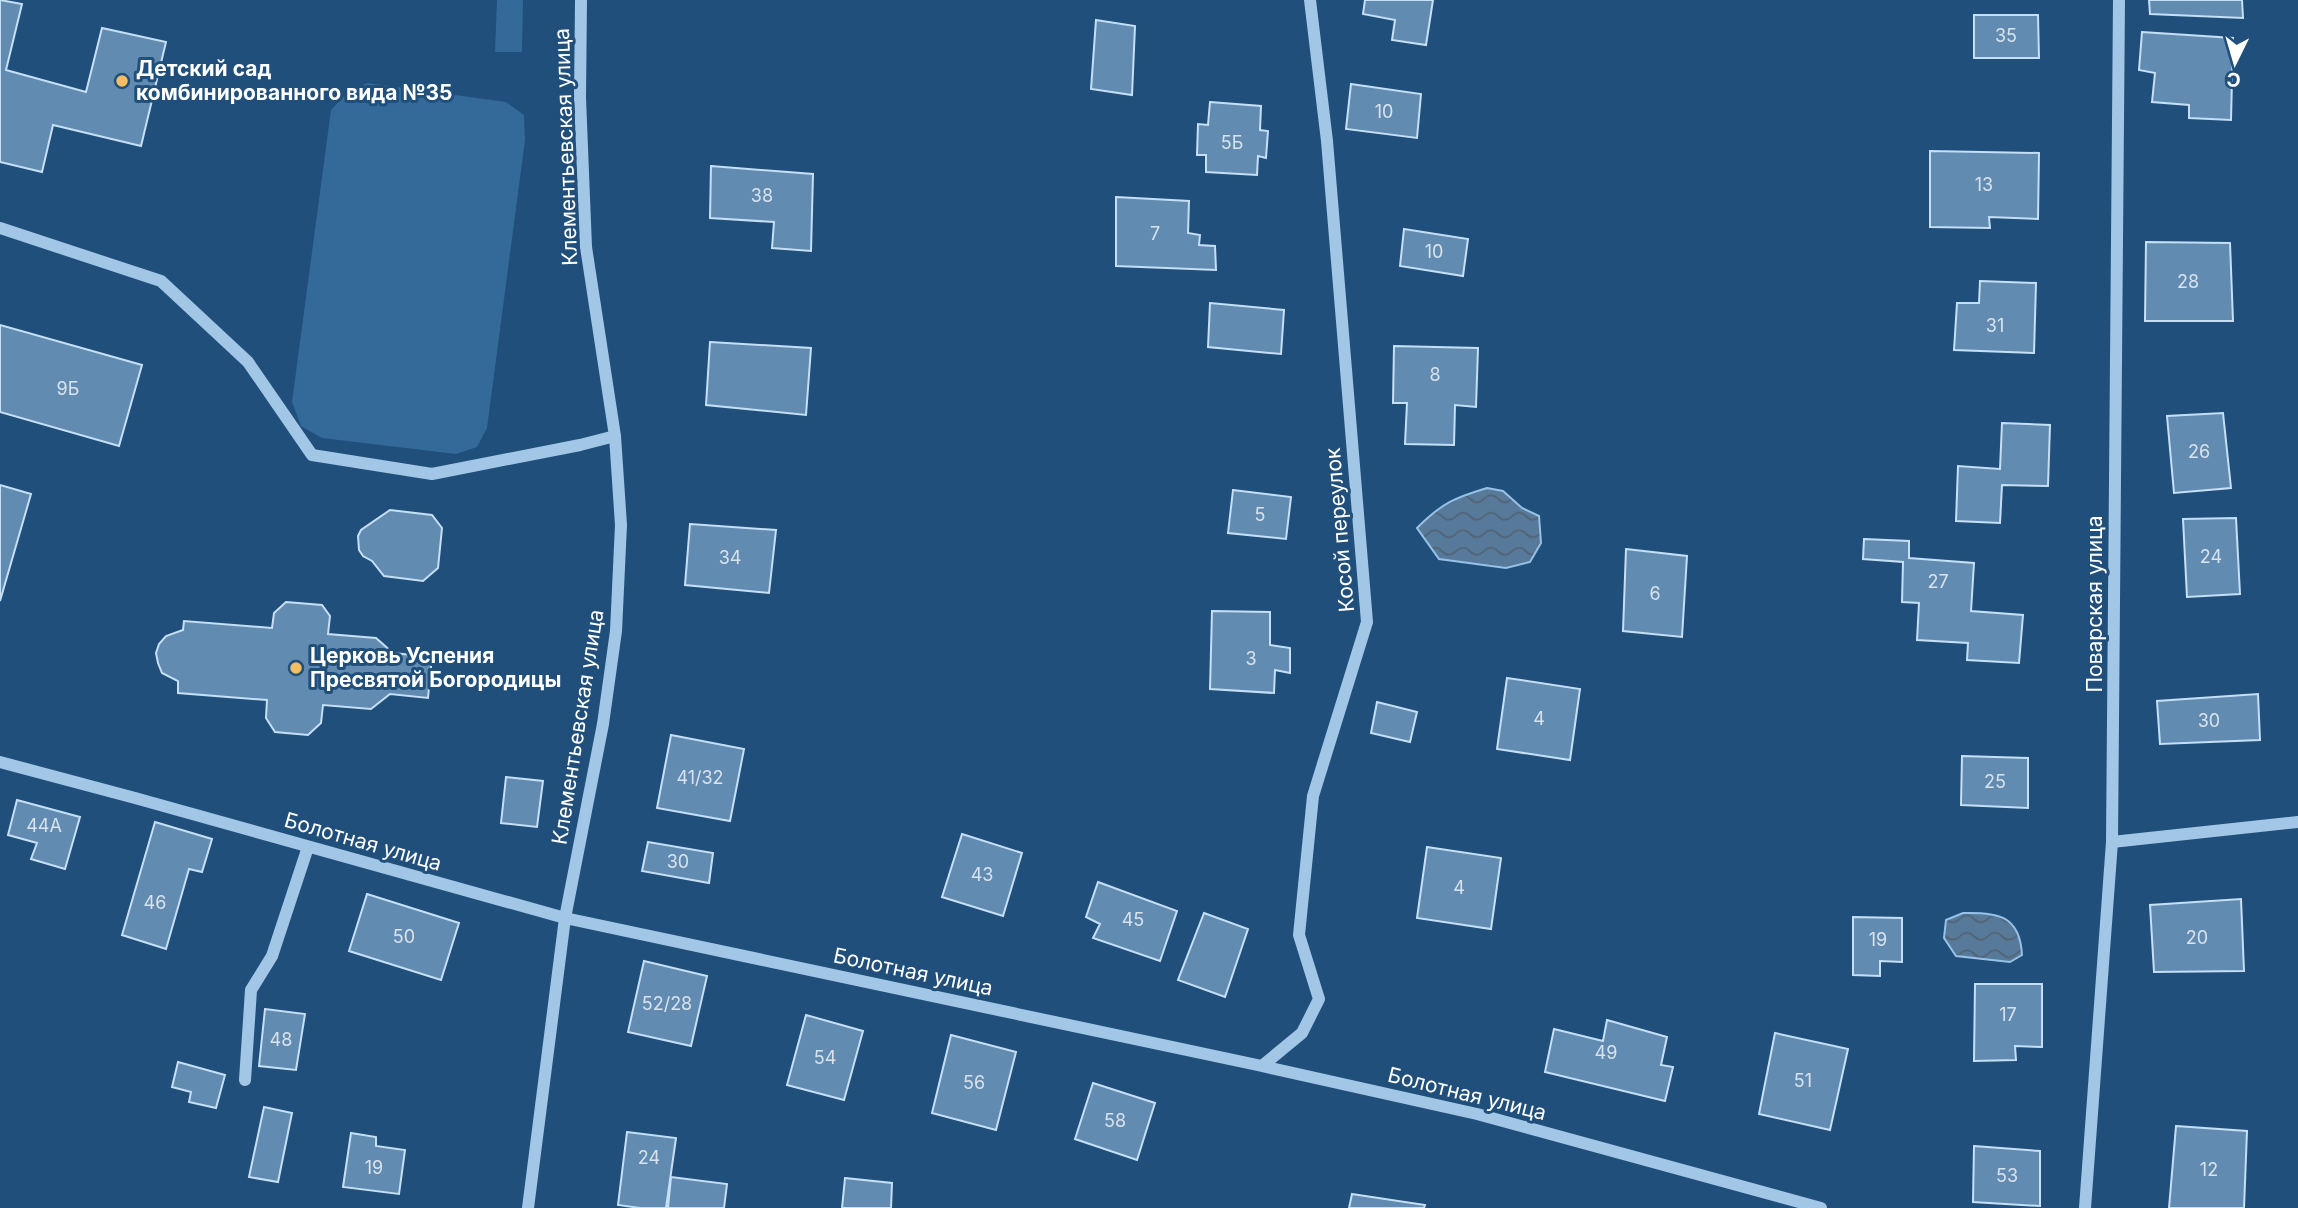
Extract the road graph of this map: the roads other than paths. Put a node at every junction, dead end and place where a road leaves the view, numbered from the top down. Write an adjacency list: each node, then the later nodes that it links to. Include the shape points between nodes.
1 (581, 0): 5 (street, Клементьевская улица, via 586,247)
2 (1310, 0): 11 (street, Косой переулок, via 1327,141 1367,622 1313,796 1299,934 1319,999 1302,1033)
3 (2119, 0): 8 (street, Поварская улица)
4 (0, 229): 5 (street, via 161,281 248,362 312,456 432,474)
5 (615, 436): 10 (street, Клементьевская улица, via 621,525 616,631)
6 (0, 762): 9 (street, Болотная улица)
7 (2298, 822): 8 (street)
8 (2112, 842): 15 (street, Поварская улица)
9 (308, 847): 10 (street, Болотная улица); 12 (street, via 272,956 251,990)
10 (565, 918): 11 (street, Болотная улица); 13 (street, Клементьевская улица)
11 (1262, 1066): 14 (street, Болотная улица, via 1476,1114)
12 (245, 1080)
13 (528, 1208)
14 (1821, 1208)
15 (2085, 1208)

